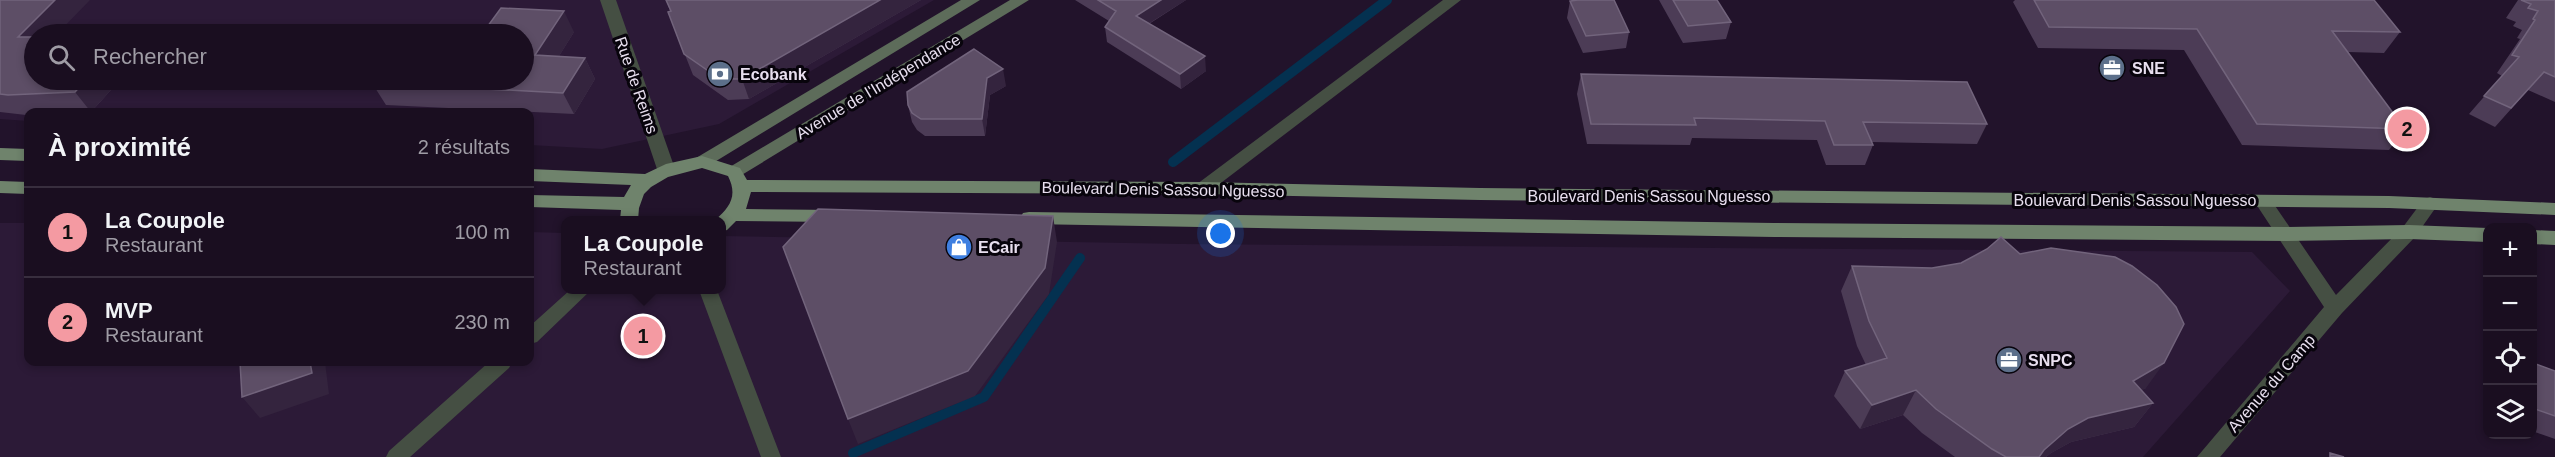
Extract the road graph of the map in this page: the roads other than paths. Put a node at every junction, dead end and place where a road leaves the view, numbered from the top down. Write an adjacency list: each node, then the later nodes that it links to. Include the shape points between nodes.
1 (608, 0): 8 (street, Rue de Reims)
2 (972, 0): 7 (main road, Avenue de l'Indépendance)
3 (1021, 0): 10 (main road, Avenue de l'Indépendance)
4 (1453, 0): 14 (street)
5 (0, 154): 6 (main road)
6 (24, 155)
7 (702, 162): 8 (main road); 10 (main road, Boulevard Denis Sassou Nguesso)
8 (666, 169): 11 (main road)
9 (534, 175): 11 (main road)
10 (739, 179): 14 (main road, Boulevard Denis Sassou Nguesso); 22 (main road, via 742,201)
11 (648, 180): 19 (main road, via 636,191)
12 (0, 187): 13 (main road)
13 (24, 188)
14 (1203, 188): 16 (main road, Boulevard Denis Sassou Nguesso)
15 (534, 201): 19 (main road)
16 (2263, 201): 17 (main road, Boulevard Denis Sassou Nguesso); 24 (street)
17 (2430, 203): 18 (main road, Boulevard Denis Sassou Nguesso); 23 (street, Avenue du Camp)
18 (2555, 209)
19 (629, 212)
20 (850, 216): 22 (main road)
21 (1014, 218): 24 (main road, Boulevard Denis Sassou Nguesso, via 1774,231)
22 (727, 220)
23 (2409, 232): 24 (main road, Boulevard Denis Sassou Nguesso); 25 (main road, Boulevard Denis Sassou Nguesso); 30 (street, Avenue du Camp)
24 (2287, 234): 30 (street)
25 (2483, 235)
26 (2537, 237): 27 (main road)
27 (2555, 238)
28 (578, 294): 31 (street)
29 (710, 294): 34 (street)
30 (2336, 308): 35 (street, Avenue du Camp)
31 (534, 333)
32 (498, 366): 33 (street)
33 (396, 457)
34 (771, 457)
35 (2207, 457)

